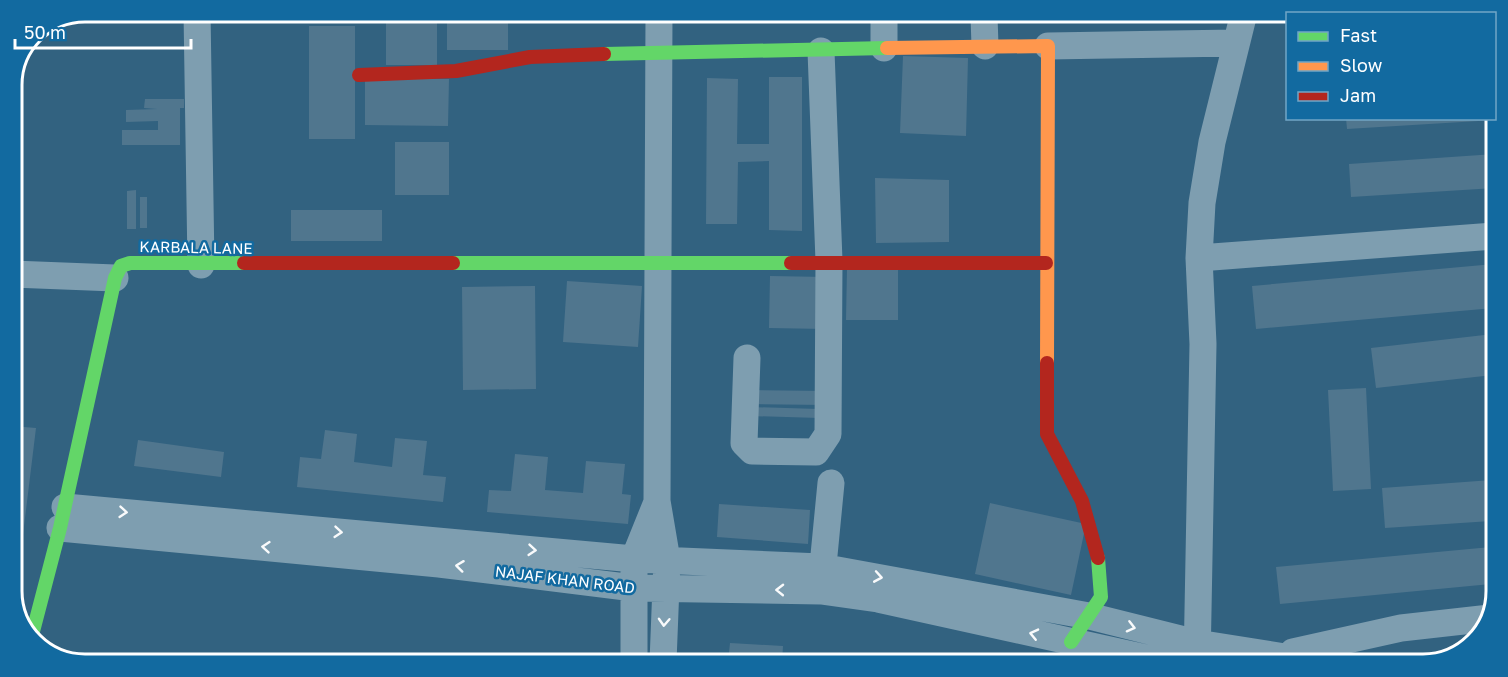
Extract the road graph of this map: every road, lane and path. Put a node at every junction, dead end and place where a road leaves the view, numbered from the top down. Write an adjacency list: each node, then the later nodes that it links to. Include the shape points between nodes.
1 (197, 22): 18 (street)
2 (659, 22): 11 (street)
3 (884, 22): 9 (street)
4 (984, 22): 7 (street)
5 (1242, 22): 6 (street)
6 (1235, 44): 8 (street); 14 (street, via 1202,203)
7 (985, 46): 8 (street); 9 (street)
8 (1048, 46): 16 (street)
9 (884, 48): 10 (street)
10 (821, 51): 11 (street); 15 (street)
11 (659, 52): 12 (street, via 517,58 456,71); 17 (street)
12 (359, 75)
13 (1485, 237): 14 (street)
14 (1199, 258): 34 (street, via 1203,344)
15 (829, 261): 16 (street, KARBALA LANE); 17 (street, KARBALA LANE); 21 (street, via 828,434 816,452 752,451 744,443)
16 (1046, 263): 30 (street, via 1047,434 1050,445 1070,472 1089,522 1102,587 1101,597)
17 (656, 264): 18 (street, KARBALA LANE); 23 (street)
18 (201, 265): 20 (street, KARBALA LANE, via 130,263 121,266)
19 (23, 274): 20 (street)
20 (115, 278): 24 (street)
21 (747, 358)
22 (831, 483): 27 (street)
23 (657, 501): 25 (street); 26 (street)
24 (62, 518): 25 (street, one-way to 25); 29 (street, NAJAF KHAN ROAD, one-way to 24); 32 (street)
25 (634, 559): 26 (street); 29 (street)
26 (667, 560): 27 (street); 28 (street)
27 (821, 579): 28 (street, NAJAF KHAN ROAD, one-way to 28); 30 (street, one-way to 30); 33 (street, NAJAF KHAN ROAD, one-way to 27, via 878,599)
28 (666, 587): 29 (street, NAJAF KHAN ROAD); 36 (street, one-way to 36)
29 (634, 588): 35 (street)
30 (1089, 616): 33 (street); 34 (street, one-way to 34)
31 (1479, 619): 39 (street, via 1401,628)
32 (34, 627)
33 (1071, 642): 37 (street, NAJAF KHAN ROAD)
34 (1197, 653): 38 (street)
35 (634, 654)
36 (663, 654)
37 (1127, 654)
38 (1237, 654)
39 (1282, 654)

